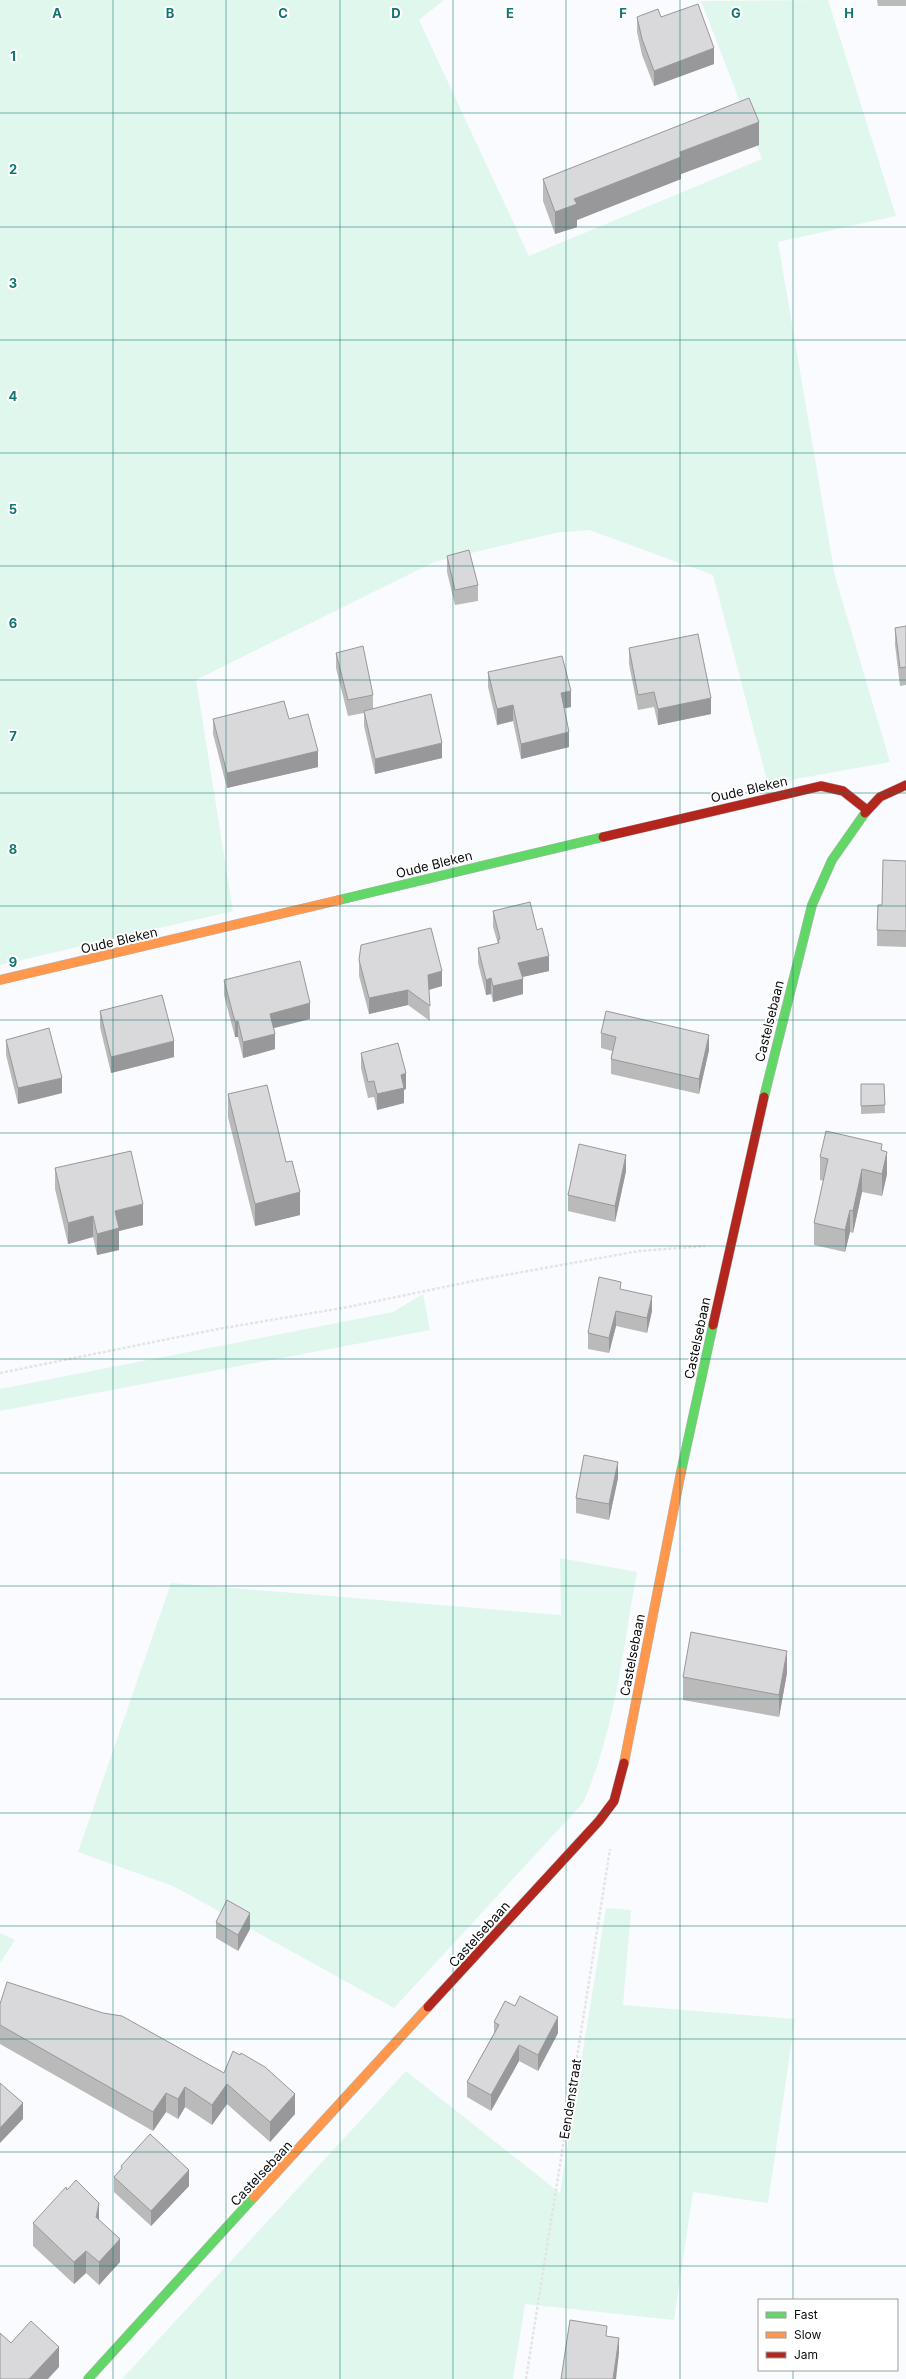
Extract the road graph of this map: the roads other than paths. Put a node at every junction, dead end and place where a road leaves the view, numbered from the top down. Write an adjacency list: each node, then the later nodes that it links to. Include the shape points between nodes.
1 (906, 786): 2 (street, Castelsebaan, via 880,797)
2 (867, 810): 3 (street, Oude Bleken, via 843,791 821,786); 4 (street, Castelsebaan, via 832,860 812,904 773,1054 674,1504 624,1765 614,1800 599,1821)
3 (0, 980)
4 (88, 2379)

